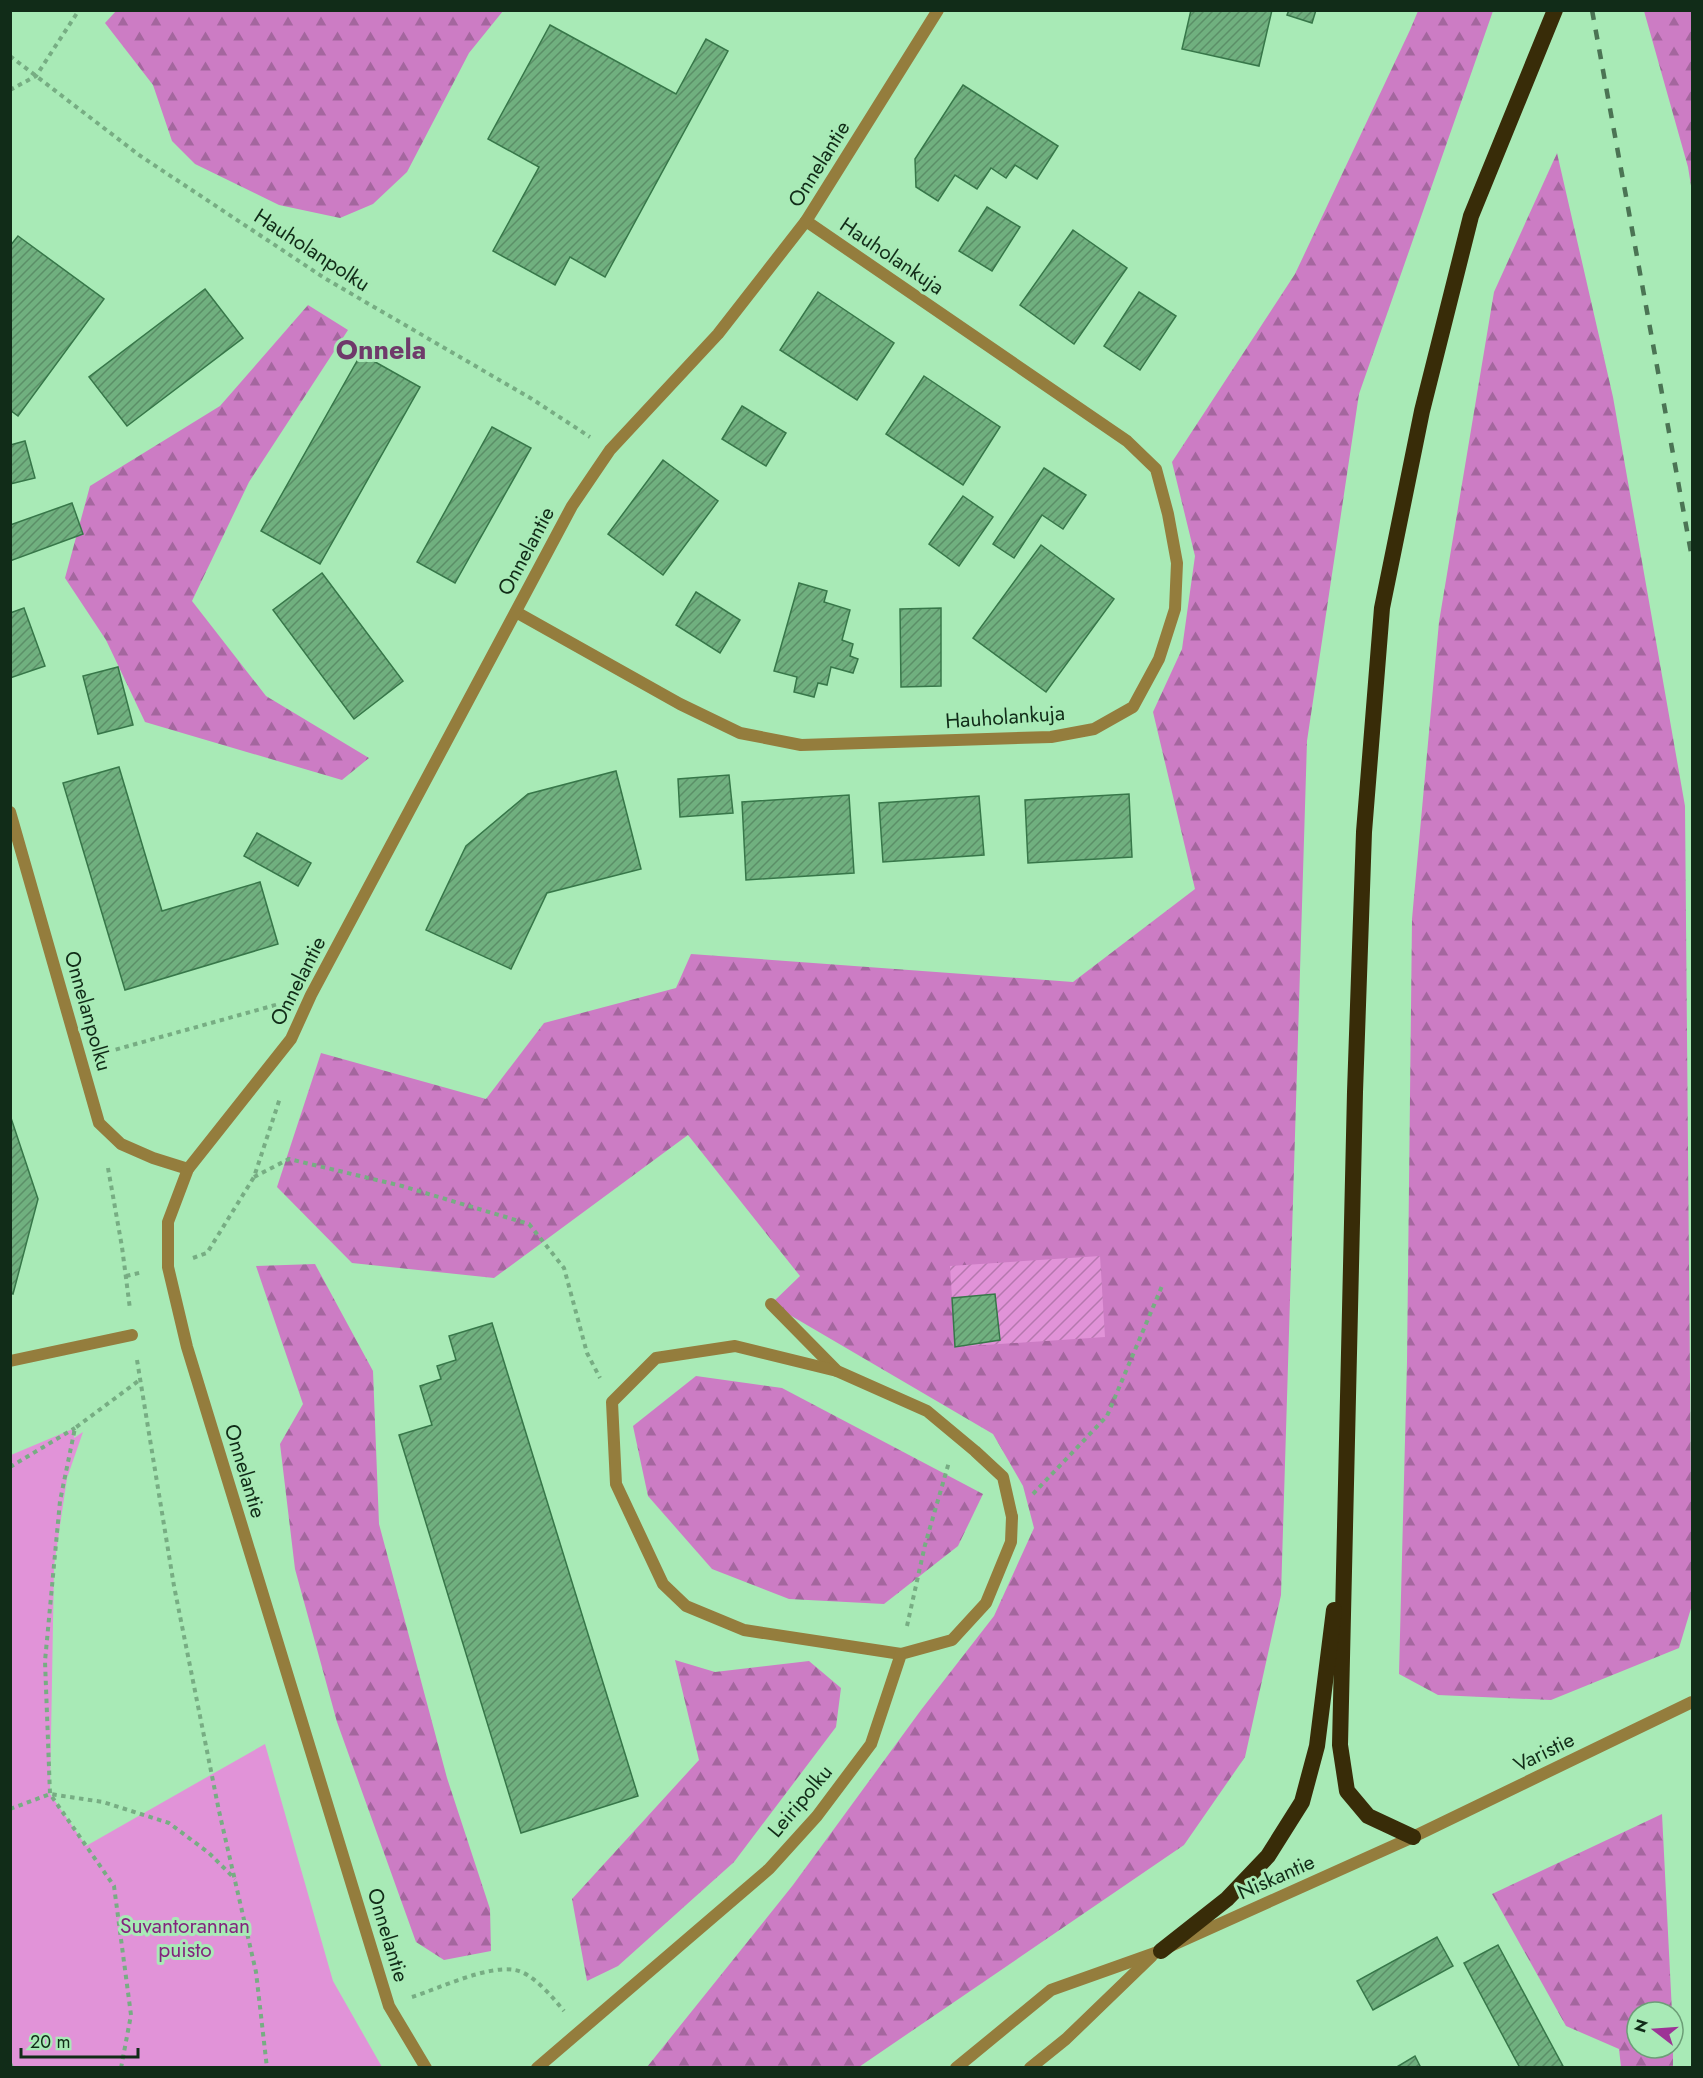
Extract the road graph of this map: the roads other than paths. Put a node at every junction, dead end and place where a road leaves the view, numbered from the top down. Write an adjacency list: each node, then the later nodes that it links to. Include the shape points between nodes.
1 (938, 10): 3 (street, Onnelantie)
2 (1555, 10): 11 (highway, via 1471,216 1422,411 1382,608 1364,832)
3 (806, 221): 4 (street, Onnelantie, via 718,334 610,450 572,506); 4 (street, Hauholankuja, via 1127,441 1156,469 1177,563 1175,609 1159,659 1132,706 1094,729 1051,737 801,745 740,733 680,704)
4 (516, 612): 6 (street, Onnelantie, via 291,1039)
5 (11, 816): 6 (street, Onnelanpolku, via 99,1123 121,1144)
6 (188, 1169): 16 (street, Onnelantie, via 168,1222 168,1267 187,1347 389,2006)
7 (771, 1304): 10 (street)
8 (132, 1335): 9 (street)
9 (10, 1361)
10 (837, 1371): 12 (street, via 927,1411 957,1436 1003,1478 1012,1517 1011,1542 986,1603 952,1640); 12 (street, via 735,1346 656,1358 612,1402 616,1484 663,1584 686,1606 744,1630)
11 (1346, 1504): 14 (highway, via 1340,1745 1347,1791 1368,1816); 15 (highway, via 1317,1746 1302,1802 1268,1856 1227,1899)
12 (902, 1654): 17 (street, Leiripolku, via 871,1744 817,1816 769,1869)
13 (1692, 1702): 14 (street, Varistie)
14 (1413, 1837): 15 (street, Niskantie)
15 (1158, 1952): 18 (street, Niskantie, via 1051,1990); 19 (street, Niskantie, via 1066,2039)
16 (426, 2067)
17 (537, 2067)
18 (956, 2067)
19 (1030, 2067)

